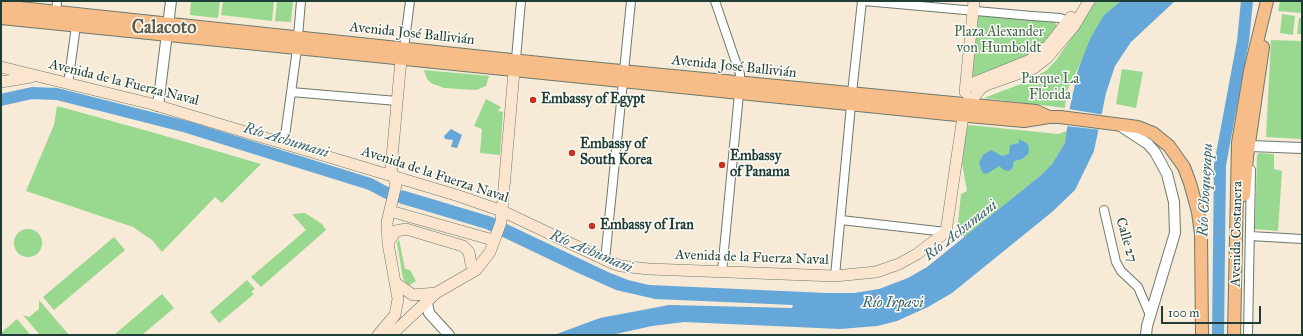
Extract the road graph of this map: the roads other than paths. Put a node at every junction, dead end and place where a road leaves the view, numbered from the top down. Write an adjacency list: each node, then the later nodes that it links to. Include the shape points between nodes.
1 (165, 1): 21 (street)
2 (171, 1): 21 (street)
3 (301, 1): 22 (street)
4 (410, 1): 23 (street)
5 (521, 1): 25 (street)
6 (631, 1): 28 (street)
7 (715, 1): 31 (street, via 740,74)
8 (863, 1): 13 (street); 34 (street)
9 (1081, 1): 19 (main road)
10 (1089, 1): 19 (main road)
11 (1266, 1): 24 (main road)
12 (1274, 1): 43 (main road, via 1262,54)
13 (902, 2): 14 (street)
14 (973, 5): 19 (street, via 1060,18); 32 (main road)
15 (1, 6): 16 (main road, Avenida José Ballivián)
16 (56, 7): 17 (main road, Avenida José Ballivián)
17 (88, 16): 18 (main road, via 82,20 9,13); 21 (main road, Avenida José Ballivián)
18 (1, 18): 20 (main road, Avenida José Ballivián)
19 (1071, 23): 32 (main road, via 1030,60 977,81); 37 (main road, via 1056,48 1034,68 981,88)
20 (76, 26): 21 (main road, Avenida José Ballivián); 30 (street)
21 (165, 30): 22 (main road, Avenida José Ballivián); 36 (street)
22 (297, 43): 23 (main road, Avenida José Ballivián); 33 (street)
23 (403, 54): 25 (main road, Avenida José Ballivián); 35 (main road)
24 (1252, 62): 43 (street, via 1243,141); 67 (main road, via 1238,143)
25 (515, 65): 28 (main road, Avenida José Ballivián); 47 (main road)
26 (1, 67): 27 (main road, Avenida de la Fuerza Naval)
27 (35, 77): 29 (main road); 30 (main road, Avenida de la Fuerza Naval)
28 (624, 77): 31 (main road, Avenida José Ballivián); 54 (street)
29 (1, 82)
30 (68, 84): 36 (main road, Avenida de la Fuerza Naval)
31 (740, 88): 34 (main road); 34 (main road, Avenida José Ballivián, via 820,90); 56 (street)
32 (966, 88): 37 (main road)
33 (291, 92): 35 (street); 40 (street)
34 (852, 99): 37 (main road); 48 (street)
35 (397, 101): 44 (main road, via 391,168)
36 (155, 105): 40 (main road, Avenida de la Fuerza Naval)
37 (964, 110): 38 (main road, via 1024,121 1055,117); 49 (main road)
38 (1113, 123): 39 (main road, via 1138,127); 41 (street)
39 (1154, 133): 41 (street, via 1147,136); 66 (main road, via 1177,156 1190,183 1196,205 1201,234)
40 (284, 143): 44 (main road, Avenida de la Fuerza Naval)
41 (1148, 144): 61 (street, via 1172,187 1175,216 1172,247)
42 (1302, 148): 43 (street)
43 (1248, 152): 50 (street, Avenida Costanera, via 1251,182); 68 (main road, via 1244,181)
44 (395, 181): 45 (main road); 47 (main road, Avenida de la Fuerza Naval, via 459,196)
45 (391, 206): 51 (main road); 53 (main road, via 387,222)
46 (1104, 210): 61 (street, Calle 27, via 1116,262 1121,271 1138,287)
47 (504, 218): 51 (main road); 54 (main road, Avenida de la Fuerza Naval)
48 (841, 220): 49 (street); 57 (street)
49 (946, 232): 57 (main road, Avenida de la Fuerza Naval, via 917,254 886,269 865,274)
50 (1250, 236): 52 (street); 69 (street, Avenida Costanera)
51 (494, 238): 55 (main road, via 486,259 476,270)
52 (1302, 239)
53 (388, 243): 55 (main road, via 396,231 406,230 463,246 469,252); 58 (main road)
54 (605, 260): 56 (main road, Avenida de la Fuerza Naval, via 633,268)
55 (470, 269): 59 (main road)
56 (722, 271): 57 (main road, Avenida de la Fuerza Naval)
57 (835, 276)
58 (397, 284): 59 (main road, via 413,295); 62 (main road, via 398,299 394,315)
59 (436, 293): 60 (main road)
60 (427, 303): 63 (main road); 64 (street, via 429,313)
61 (1150, 315): 65 (street)
62 (378, 335)
63 (390, 335)
64 (449, 335)
65 (1146, 335)
66 (1202, 335)
67 (1234, 335)
68 (1242, 335)
69 (1248, 335)

